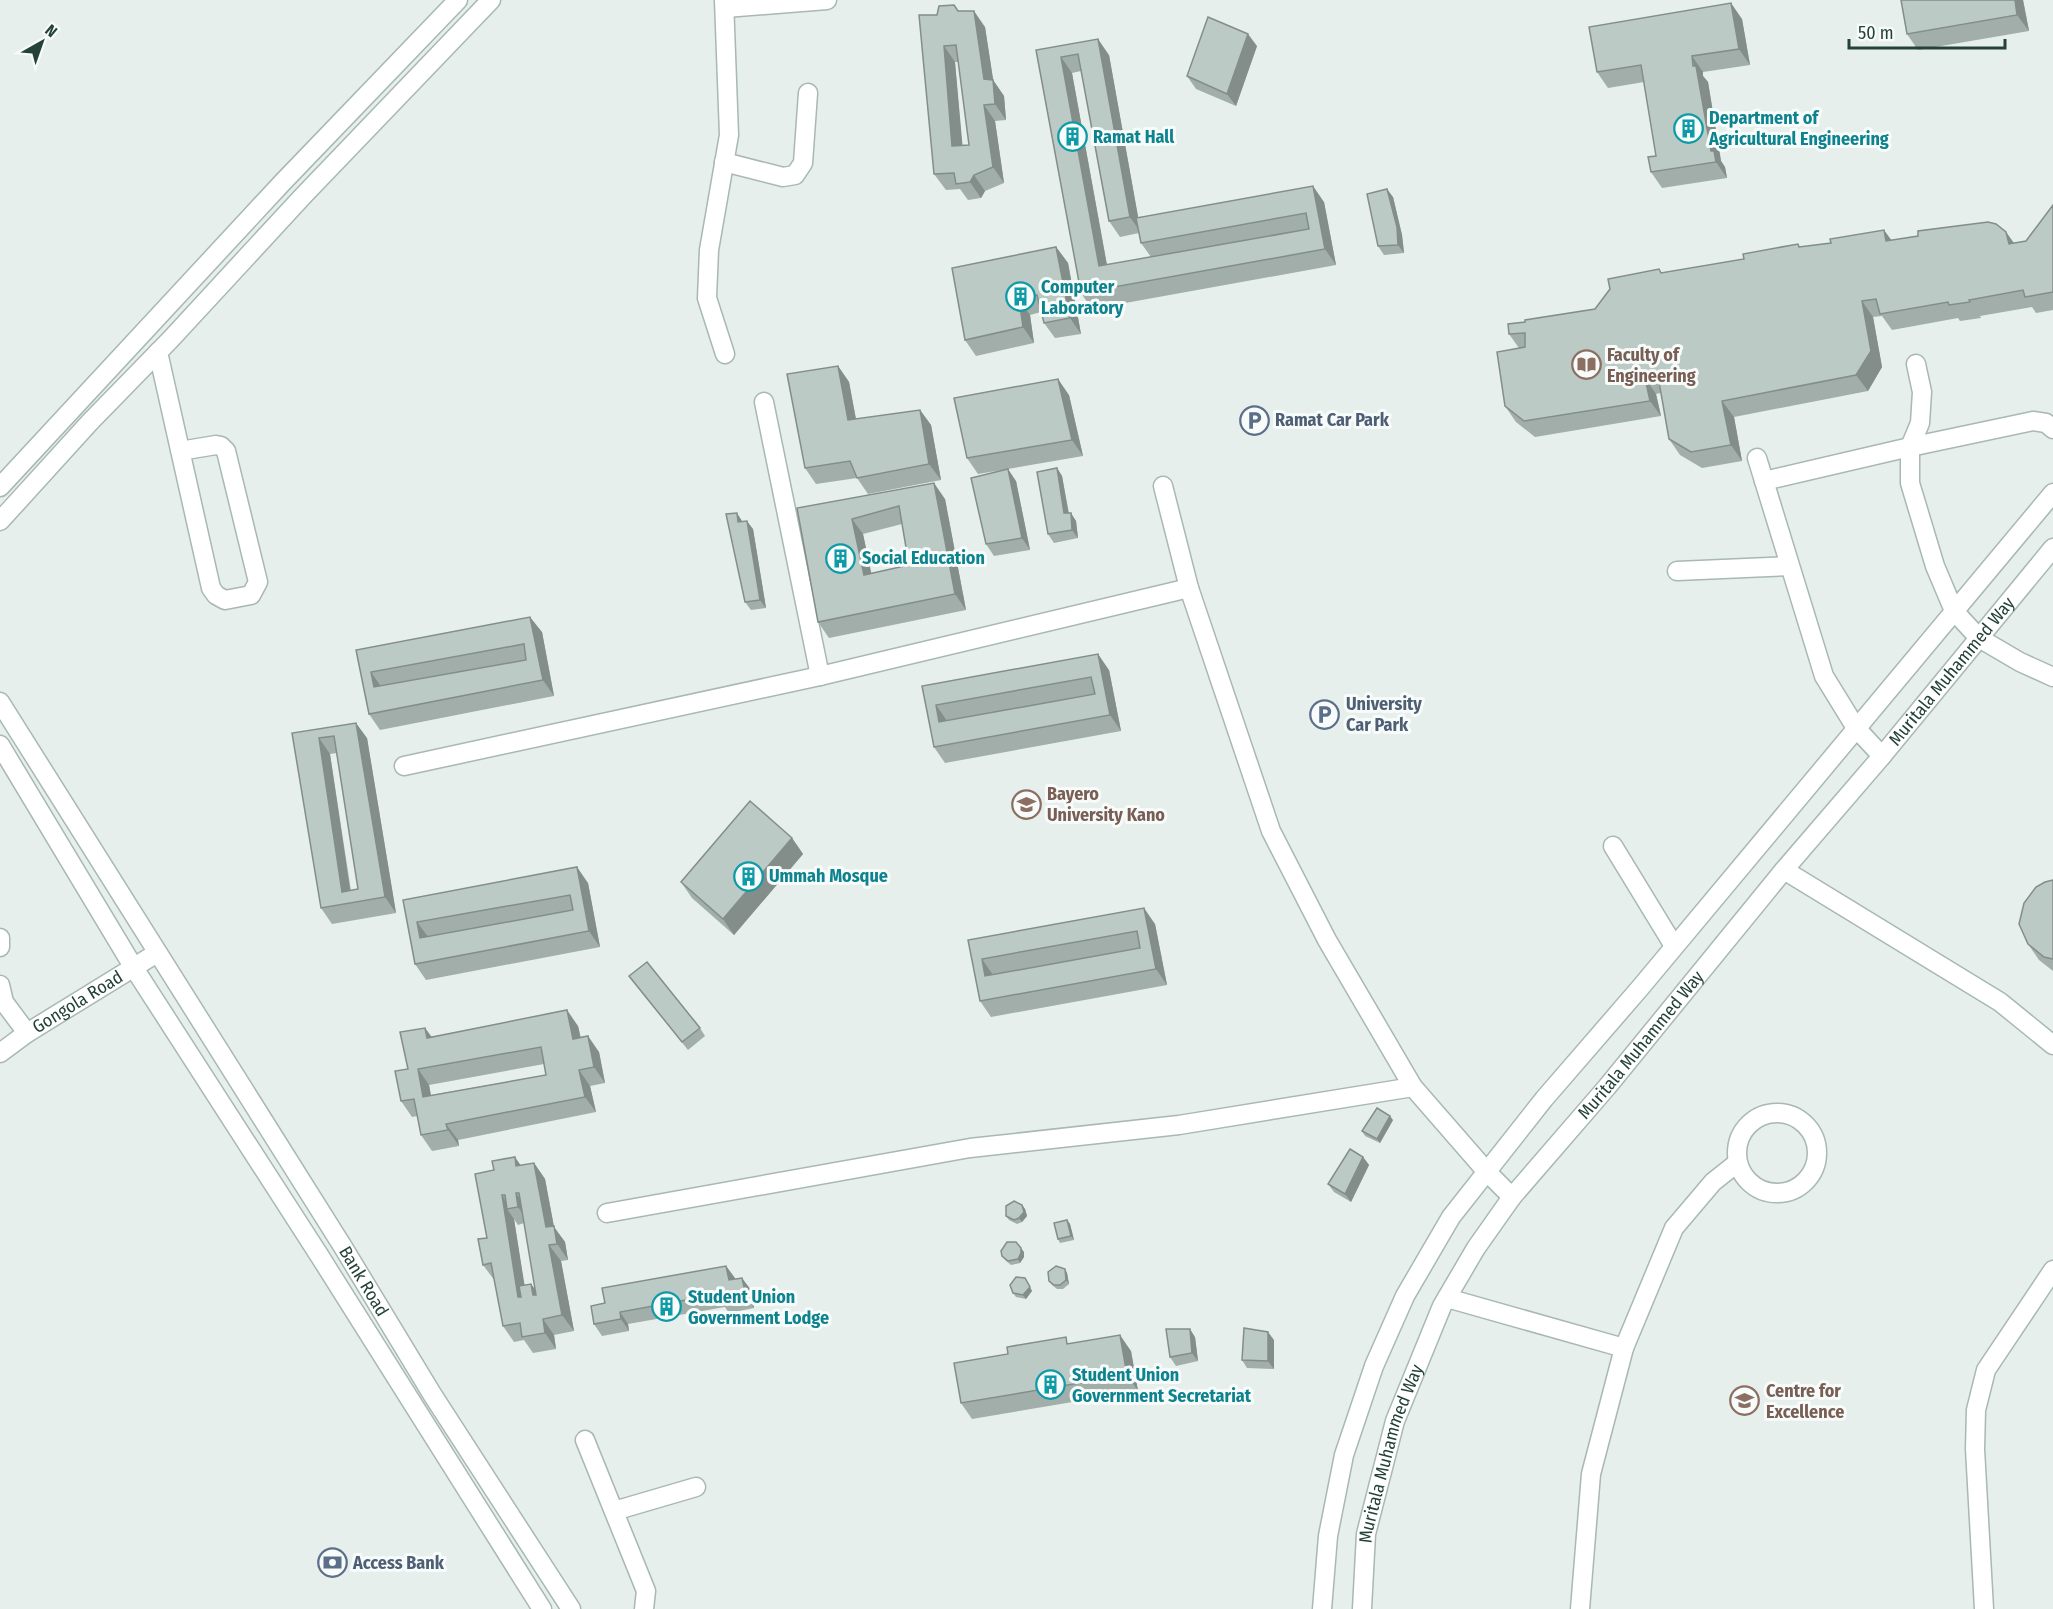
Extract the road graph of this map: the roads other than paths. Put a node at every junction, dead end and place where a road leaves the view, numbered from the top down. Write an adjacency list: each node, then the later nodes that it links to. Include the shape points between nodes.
1 (458, 0): 17 (street)
2 (492, 0): 7 (street)
3 (827, 0): 4 (street)
4 (724, 4): 6 (street, via 729,135)
5 (808, 93): 6 (street, via 803,162 795,175 783,177)
6 (724, 162): 8 (street, via 709,250 707,298)
7 (158, 352): 13 (street); 19 (street)
8 (725, 354)
9 (1916, 364): 12 (street, via 1922,392 1920,423)
10 (764, 402): 26 (street)
11 (2053, 429): 12 (street, via 2033,421)
12 (1910, 447): 15 (street); 24 (street, via 1910,483 1935,566)
13 (180, 451): 13 (street, via 216,445 226,451 258,582 251,596 225,600 211,588)
14 (1757, 458): 15 (street)
15 (1764, 481): 21 (street)
16 (1163, 486): 23 (street)
17 (0, 487)
18 (2053, 493): 24 (street)
19 (0, 521)
20 (2053, 548): 25 (street, Muritala Muhammed Way)
21 (1789, 566): 22 (street); 29 (street, via 1824,676)
22 (1677, 571)
23 (1189, 588): 26 (street); 44 (street, via 1270,831 1327,940)
24 (1954, 611): 25 (street); 29 (street)
25 (1979, 638): 27 (street); 31 (street, Muritala Muhammed Way)
26 (820, 676): 32 (street)
27 (2053, 677)
28 (0, 702): 38 (street, Bank Road)
29 (1856, 728): 31 (street); 36 (street)
30 (0, 745): 39 (street)
31 (1882, 756): 34 (street, Muritala Muhammed Way)
32 (404, 766)
33 (1613, 846): 36 (street)
34 (1784, 870): 42 (street, via 2000,1002); 47 (street, Muritala Muhammed Way)
35 (0, 938): 37 (street)
36 (1674, 946): 46 (street)
37 (0, 947)
38 (157, 953): 39 (street, Gongola Road); 56 (street, Bank Road)
39 (134, 968): 41 (street, Gongola Road); 55 (street)
40 (0, 986): 41 (street, via 4,1002)
41 (27, 1033): 43 (street, Gongola Road)
42 (2053, 1045)
43 (0, 1053)
44 (1413, 1087): 46 (street); 48 (street, via 1179,1125 970,1148)
45 (1737, 1162): 45 (street, via 1750,1184 1761,1191 1786,1193 1808,1180 1817,1157 1816,1144 1807,1127 1792,1116 1767,1114 1755,1119 1739,1138); 51 (street, via 1713,1182 1674,1228)
46 (1486, 1172): 47 (street); 58 (street, via 1452,1217 1405,1296 1374,1366 1344,1455 1328,1536)
47 (1512, 1197): 50 (street, Muritala Muhammed Way)
48 (607, 1213)
49 (2053, 1270): 61 (street, via 1986,1370 1976,1410)
50 (1447, 1298): 51 (street); 59 (street, Muritala Muhammed Way, via 1395,1420 1366,1534)
51 (1624, 1348): 60 (street, via 1591,1474)
52 (585, 1440): 54 (street)
53 (696, 1487): 54 (street)
54 (614, 1511): 57 (street, via 646,1591)
55 (542, 1609)
56 (571, 1609)
57 (644, 1609)
58 (1322, 1609)
59 (1362, 1609)
60 (1580, 1609)
61 (1983, 1609)

